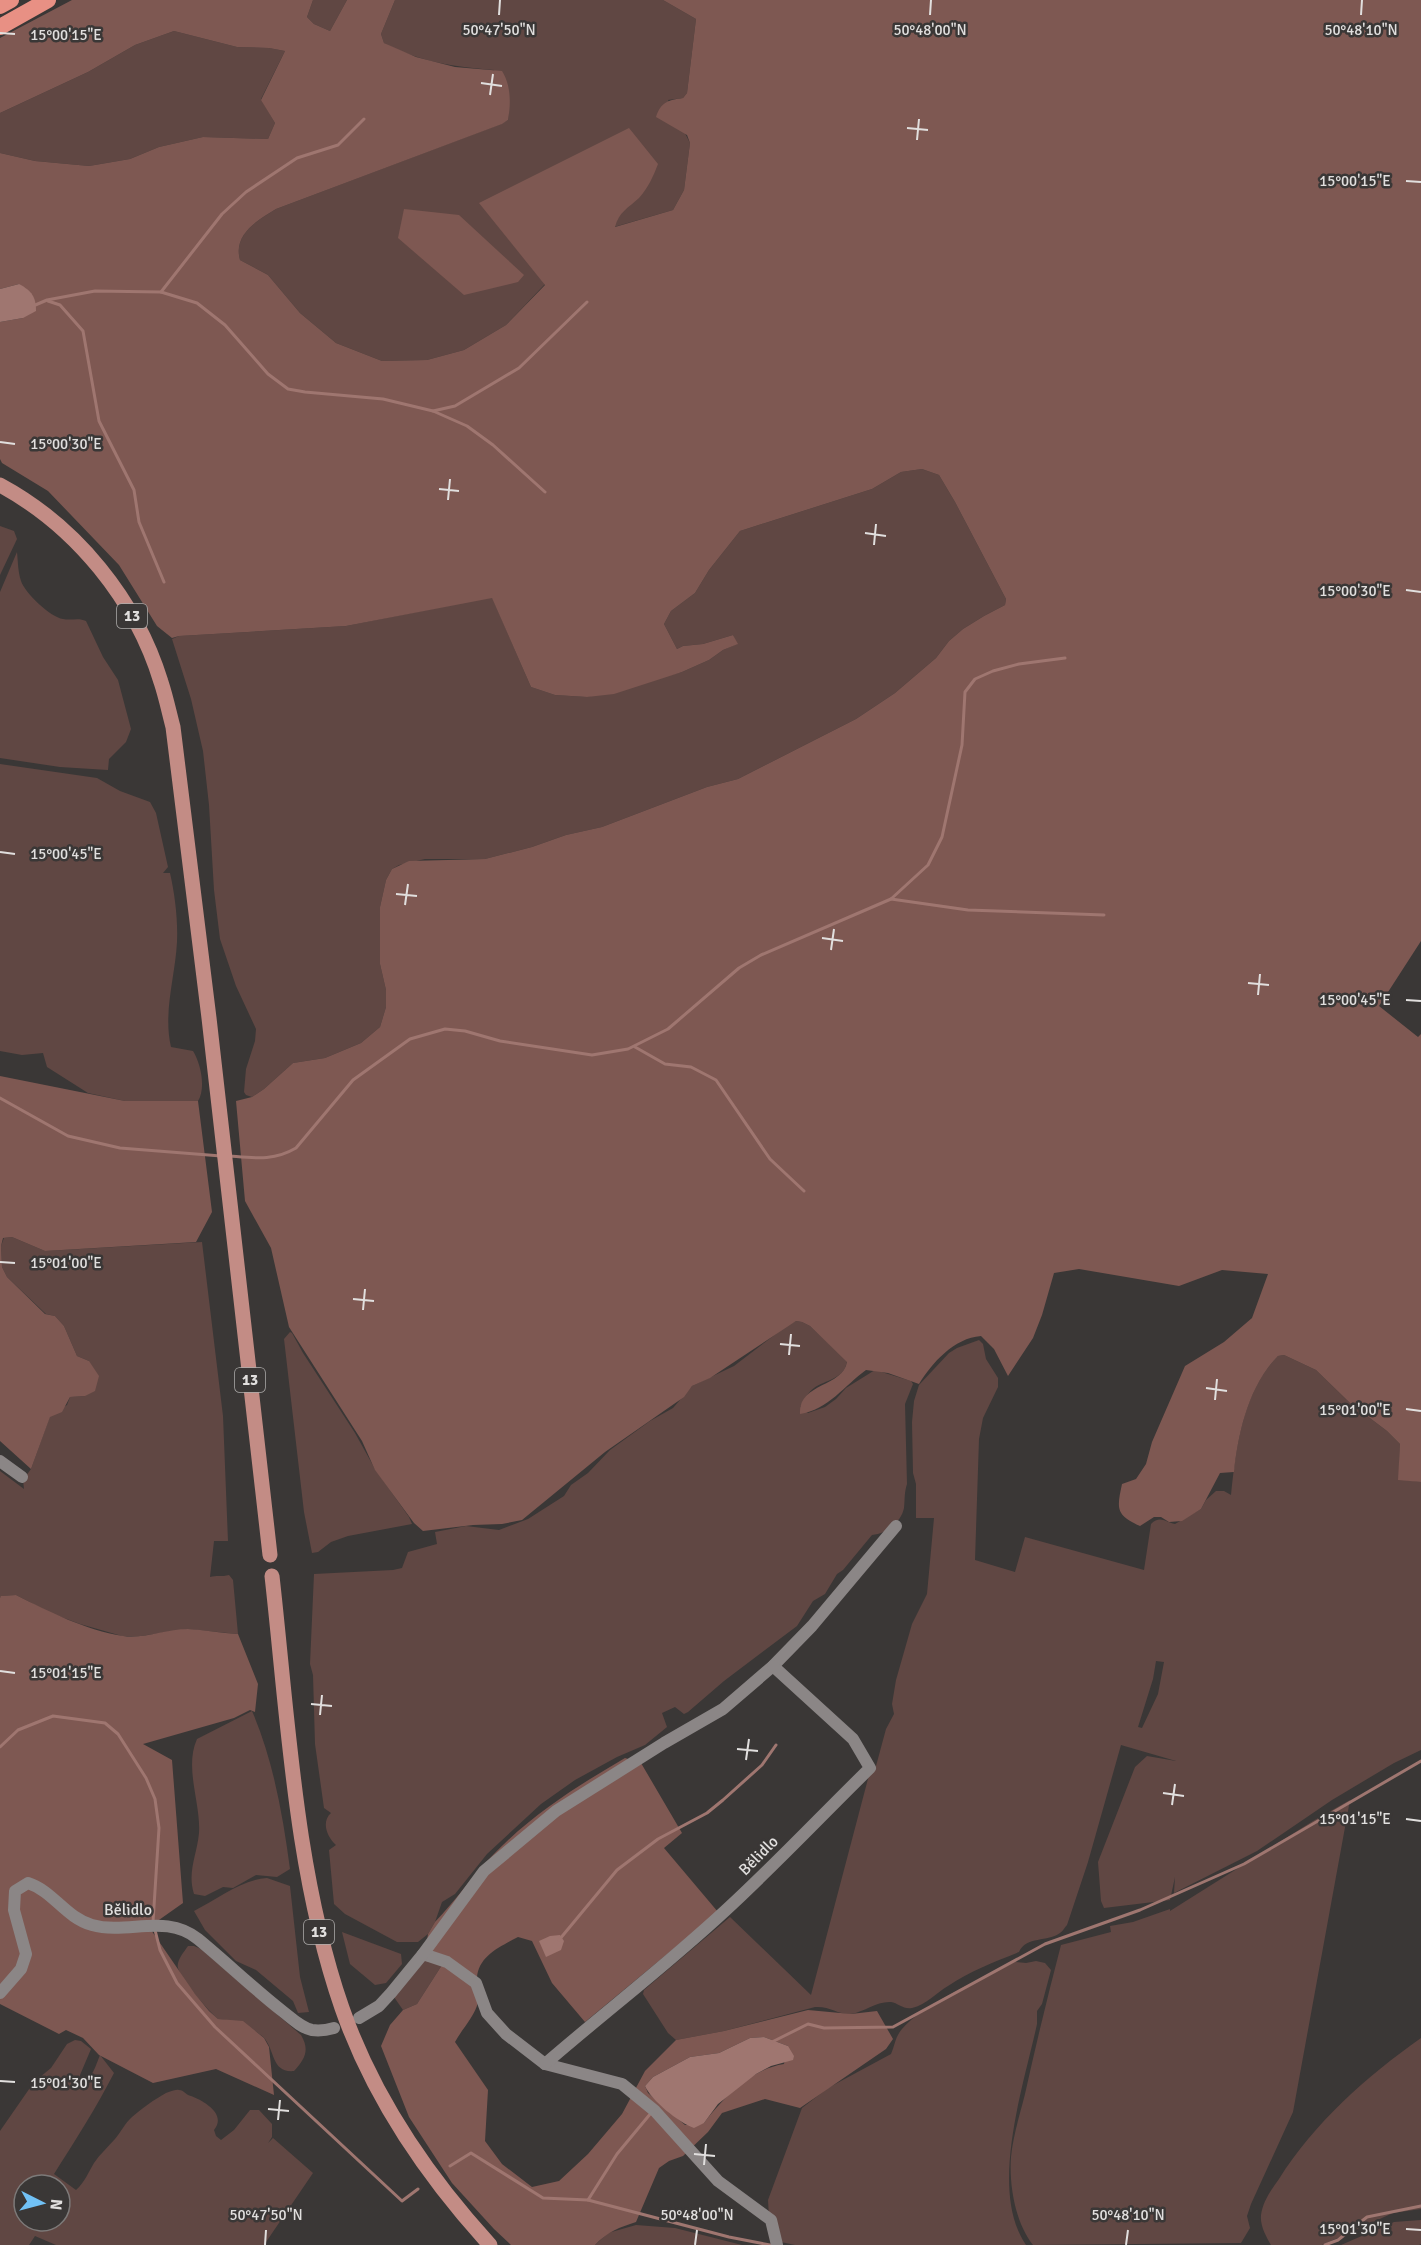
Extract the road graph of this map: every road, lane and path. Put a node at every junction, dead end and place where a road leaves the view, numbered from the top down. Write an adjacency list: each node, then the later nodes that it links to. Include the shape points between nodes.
1 (11, 0): 3 (highway)
2 (48, 0): 4 (highway)
3 (0, 6)
4 (0, 27)
5 (0, 485): 9 (main road, 13, via 70,534 108,578 144,637 173,727)
6 (0, 1461): 7 (street)
7 (22, 1478)
8 (896, 1526): 11 (street)
9 (270, 1556)
10 (272, 1576): 17 (main road, 13, via 305,1860 332,1976 356,2042 403,2133 437,2182)
11 (773, 1666): 12 (street, via 723,1709 556,1810 484,1871); 16 (street, Bělidlo, via 853,1739 870,1768 727,1909)
12 (423, 1954): 14 (street, via 385,2000); 16 (street, via 447,1962 476,1983 487,2013 506,2034)
13 (0, 1993): 15 (street, Bělidlo, via 21,1968 26,1954 14,1910 15,1891 28,1883 40,1887 90,1925 170,1925 195,1937 295,2021 310,2030)
14 (359, 2018)
15 (334, 2028)
16 (545, 2064): 18 (street, via 622,2084 655,2111 718,2181 771,2220)
17 (490, 2245)
18 (777, 2245)

